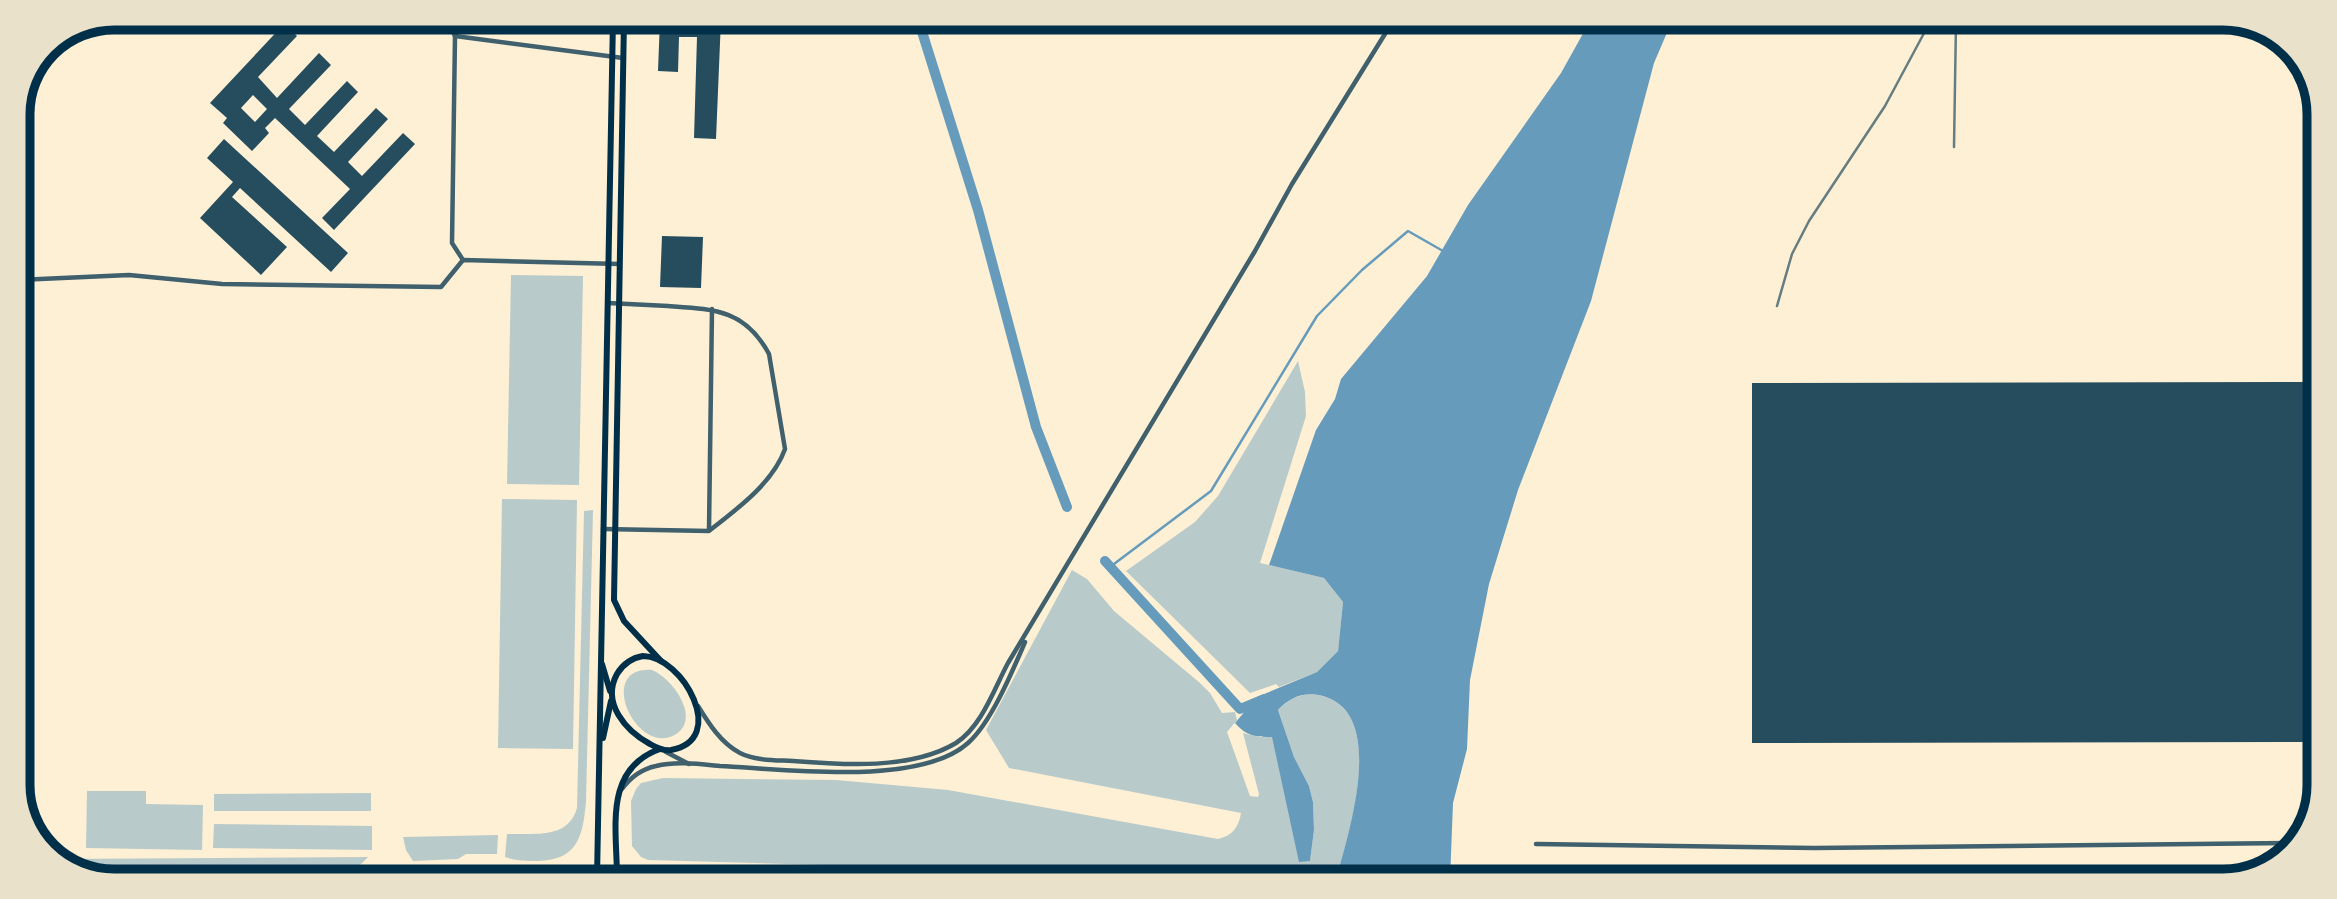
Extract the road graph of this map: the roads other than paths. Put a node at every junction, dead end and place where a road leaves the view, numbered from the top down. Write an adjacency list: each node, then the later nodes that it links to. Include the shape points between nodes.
1 (452, 30): 5 (street)
2 (613, 30): 6 (main road)
3 (624, 30): 7 (main road)
4 (1387, 30): 18 (street)
5 (455, 36): 6 (street); 8 (street, via 452,243)
6 (612, 56): 7 (street); 9 (main road)
7 (623, 58): 10 (main road)
8 (463, 260): 9 (street); 11 (street, via 441,287 222,284 129,275)
9 (609, 264): 10 (street); 12 (main road)
10 (620, 264): 13 (main road)
11 (30, 279)
12 (608, 303): 13 (street); 15 (main road)
13 (619, 303): 14 (street); 16 (main road)
14 (712, 309): 17 (street); 17 (street, via 742,322 769,354 785,449 749,498)
15 (603, 529): 16 (street); 19 (main road)
16 (615, 529): 17 (street); 20 (main road, via 617,610)
17 (709, 531)
18 (1029, 631): 22 (street, via 972,728 956,743 923,756 861,765 751,757 721,738); 25 (street, via 978,733 948,757 881,771)
19 (600, 657): 21 (main road); 24 (main road)
20 (661, 661): 21 (main road, via 648,656 629,661 617,676); 22 (main road, via 681,679)
21 (612, 696): 23 (main road, via 625,724); 24 (main road)
22 (696, 704): 23 (main road, via 699,721 692,738 675,748)
23 (660, 749): 25 (street); 26 (main road, via 632,766)
24 (600, 754): 29 (main road)
25 (690, 764): 26 (street, via 647,769)
26 (618, 795): 30 (main road)
27 (2283, 843): 28 (street, via 1828,848)
28 (1536, 844)
29 (597, 869)
30 (617, 869)

